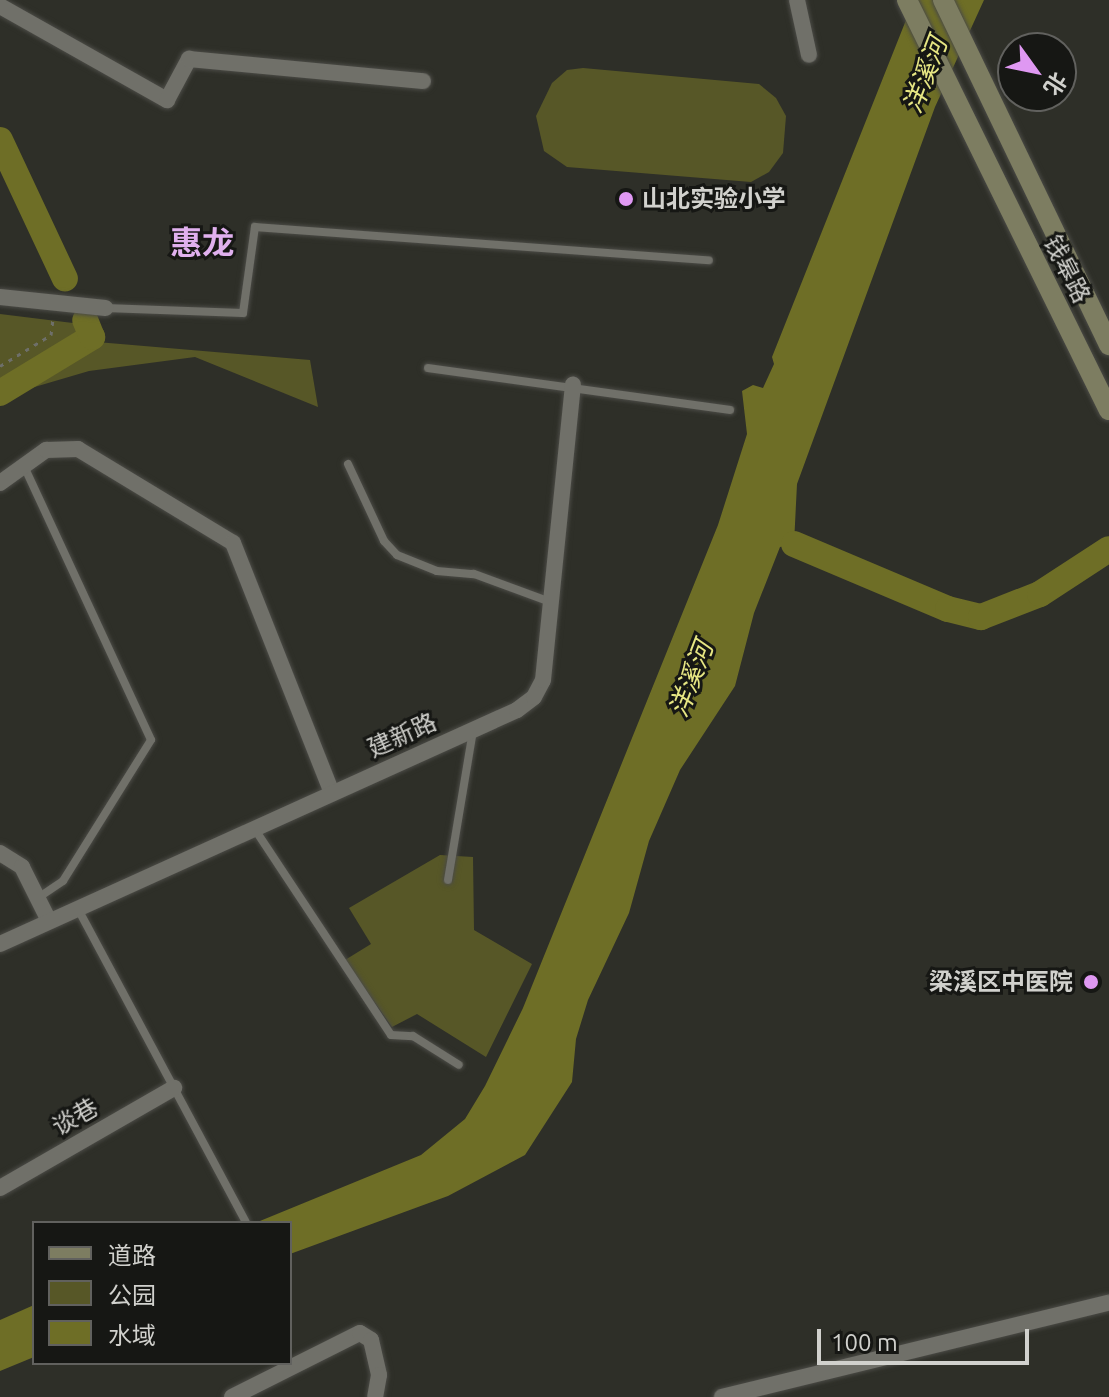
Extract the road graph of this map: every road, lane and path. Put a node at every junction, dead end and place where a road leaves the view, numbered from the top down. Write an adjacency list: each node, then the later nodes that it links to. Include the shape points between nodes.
1 (797, 0): 5 (street)
2 (907, 0): 8 (main road, 钱皋路)
3 (943, 0): 7 (main road, 钱皋路)
4 (0, 6): 6 (street, via 167,100 189,59)
5 (809, 55)
6 (423, 81)
7 (1055, 232): 8 (main road, via 1044,250); 13 (main road, 钱皋路)
8 (1028, 248): 14 (main road, 钱皋路)
9 (709, 260): 12 (lane, via 255,227 243,313)
10 (0, 297): 11 (street)
11 (55, 303): 12 (street); 15 (path, via 51,335)
12 (105, 308)
13 (1108, 341): 14 (main road)
14 (1081, 355): 19 (main road, 钱皋路)
15 (0, 366)
16 (428, 368): 17 (lane)
17 (573, 385): 18 (lane); 23 (street, 建新路)
18 (730, 410)
19 (1109, 410)
20 (23, 463): 22 (street); 25 (street, via 46,450 78,449 233,543); 29 (lane, via 151,740 63,881)
21 (348, 464): 23 (lane, via 384,541 397,555 437,571 474,574)
22 (0, 483)
23 (550, 602): 24 (street, 建新路, via 543,680 534,697)
24 (473, 730): 25 (street, 建新路); 28 (lane)
25 (332, 793): 26 (street, 建新路)
26 (254, 827): 30 (street, 建新路); 33 (lane, via 391,1035 413,1036)
27 (0, 853): 29 (street, via 22,867)
28 (448, 880)
29 (38, 898): 31 (street)
30 (78, 909): 31 (street, 建新路); 34 (lane)
31 (49, 921): 32 (street, 建新路)
32 (0, 944)
33 (459, 1065)
34 (174, 1088): 35 (street, 谈巷); 36 (lane)
35 (0, 1188)
36 (245, 1221)
37 (1109, 1303): 40 (street)
38 (232, 1397): 39 (street, via 360,1333 371,1340 379,1375)
39 (375, 1397)
40 (722, 1397)

